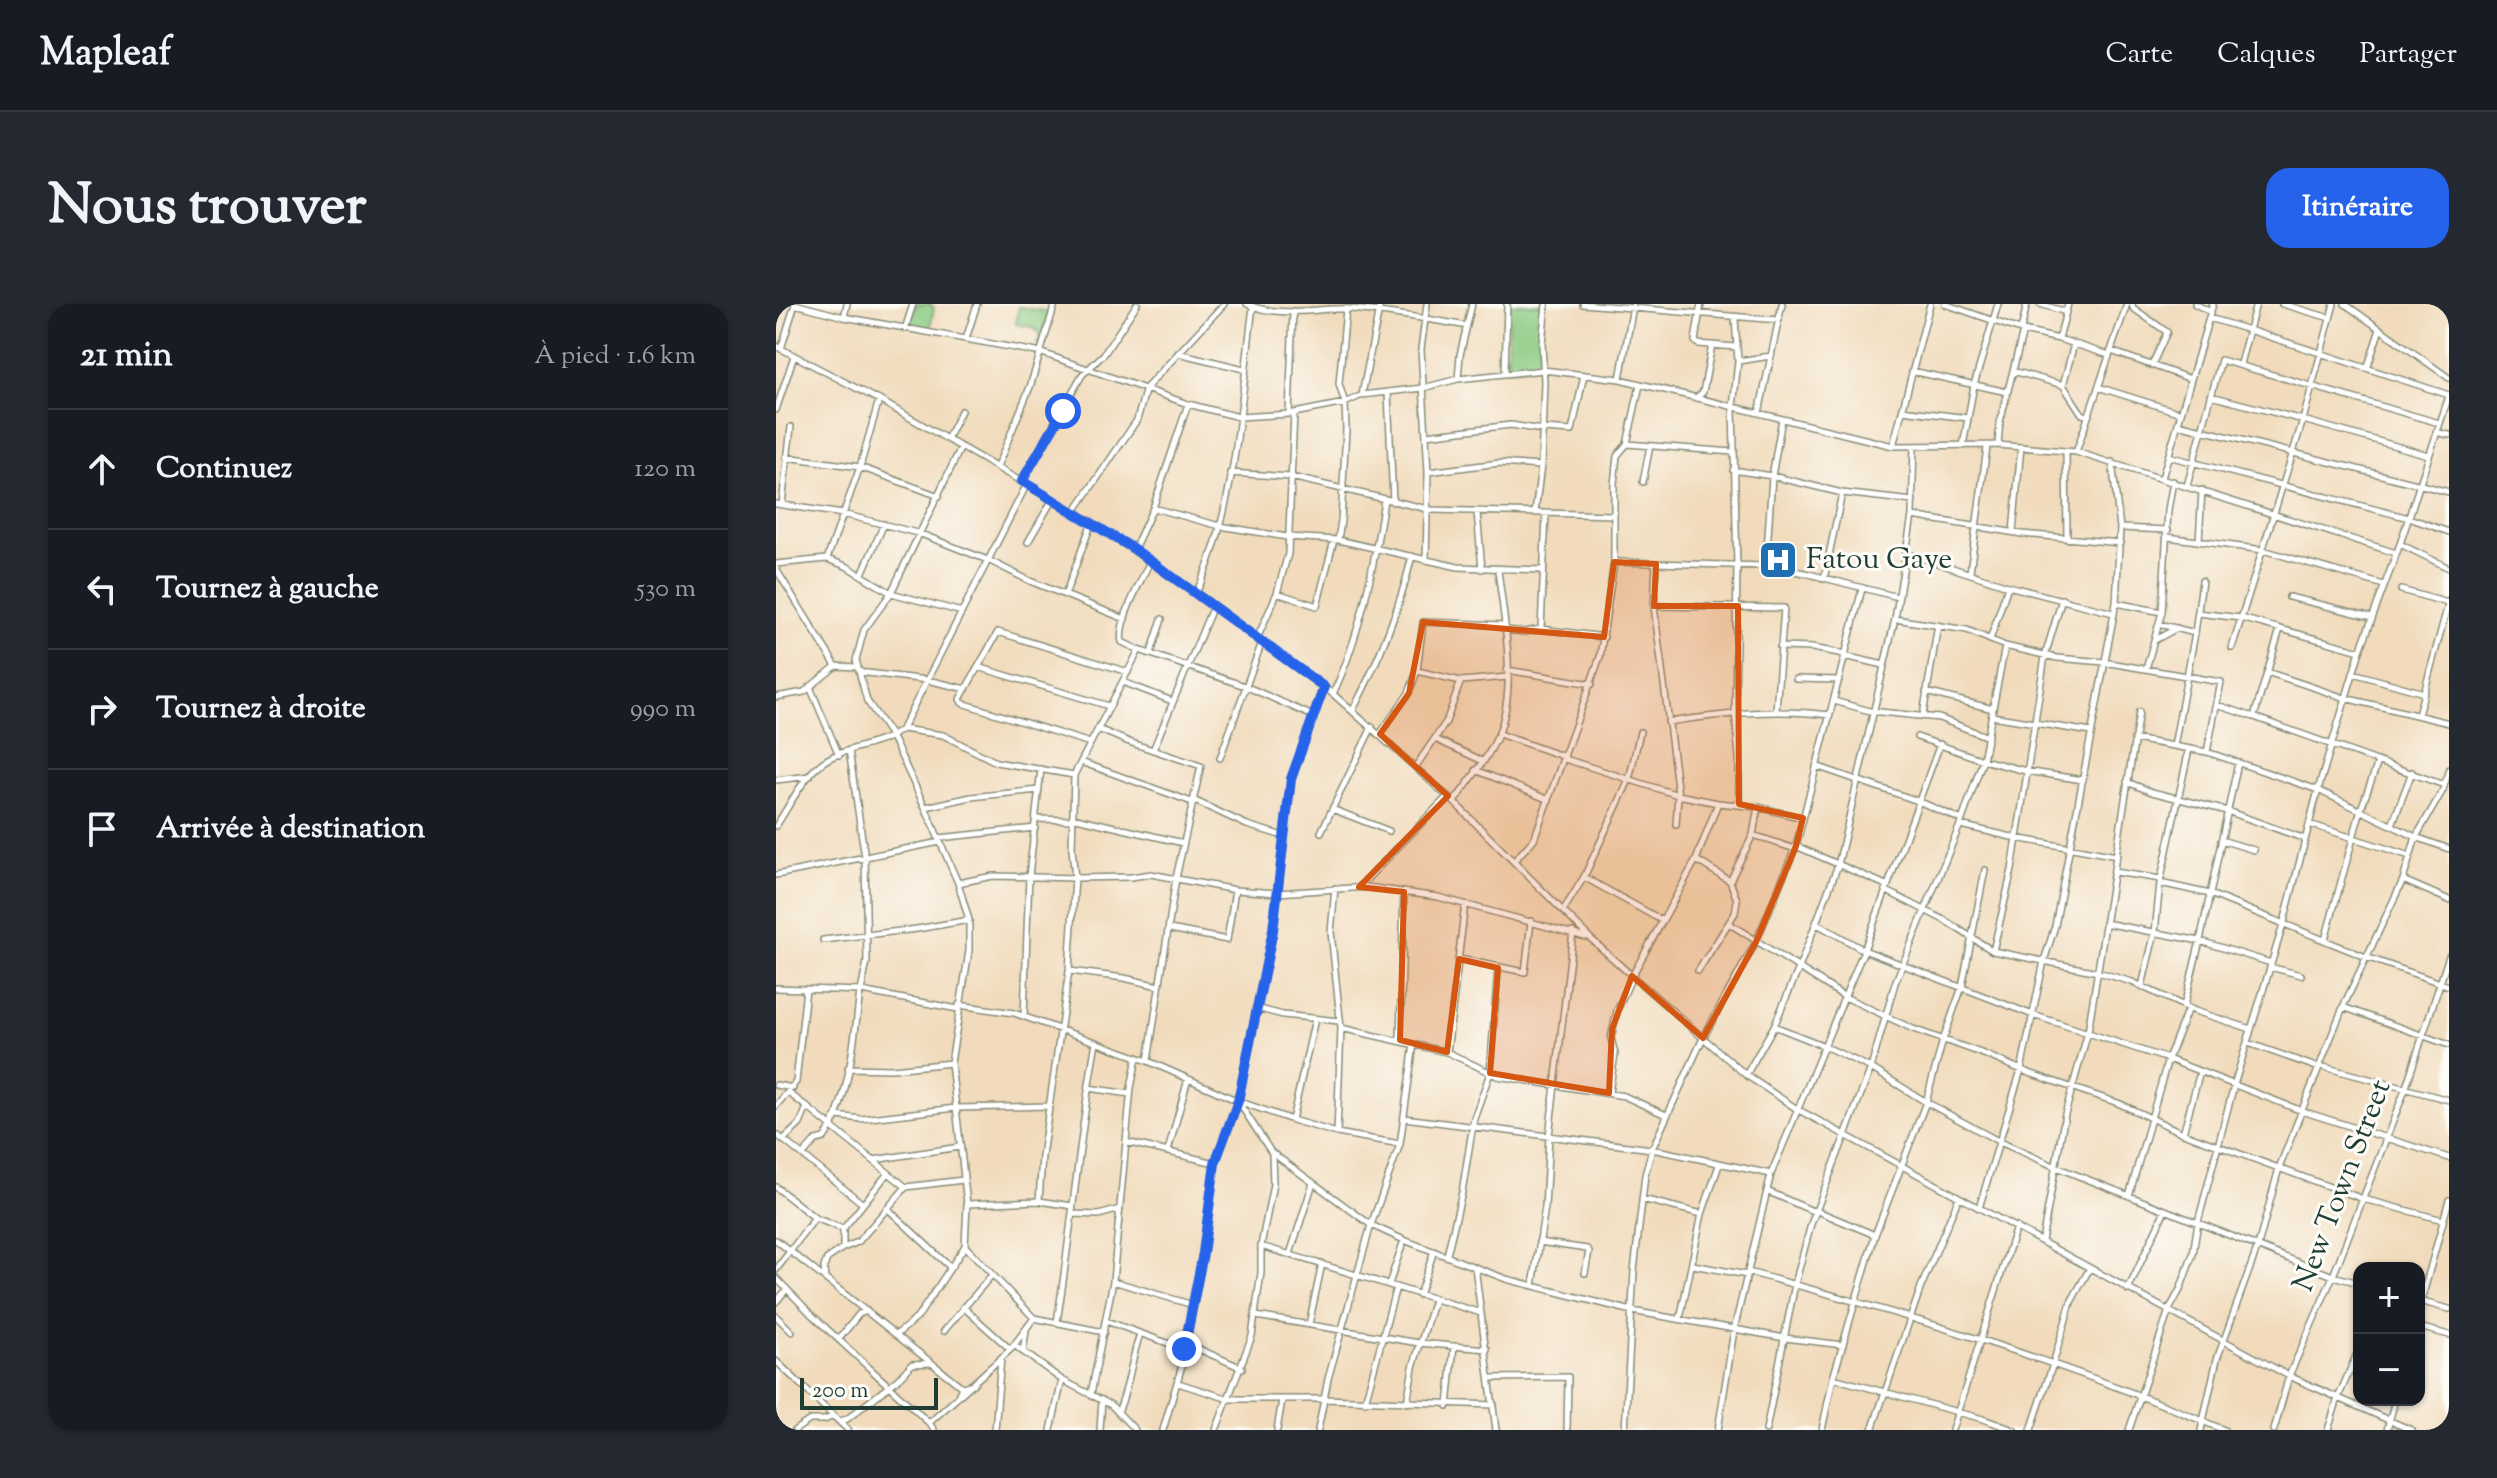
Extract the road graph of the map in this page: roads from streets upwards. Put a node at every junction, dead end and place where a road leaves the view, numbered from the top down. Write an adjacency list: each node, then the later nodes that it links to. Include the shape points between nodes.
1 (795, 304): 38 (street); 54 (street)
2 (847, 304): 38 (street)
3 (913, 304): 45 (street)
4 (977, 304): 49 (street)
5 (1055, 304): 56 (street)
6 (1137, 304): 67 (street)
7 (1224, 304): 57 (street)
8 (1380, 304): 34 (street)
9 (1427, 304): 39 (street)
10 (1472, 304): 44 (street)
11 (1507, 304): 70 (street)
12 (1546, 304): 66 (street)
13 (1583, 304): 30 (street)
14 (1701, 304): 36 (street)
15 (1782, 304): 42 (street)
16 (1930, 304): 68 (street)
17 (1945, 304): 43 (street)
18 (1998, 304): 43 (street)
19 (2027, 304): 48 (street)
20 (2040, 304): 35 (street)
21 (2068, 304): 35 (street)
22 (2130, 304): 58 (street); 63 (street, via 2167,332)
23 (2195, 304): 37 (street)
24 (2213, 304): 37 (street)
25 (2256, 304): 47 (street)
26 (2282, 304): 40 (street)
27 (2334, 304): 40 (street)
28 (2345, 304): 46 (street)
29 (1250, 306): 33 (street); 65 (street)
30 (1633, 306): 36 (street); 74 (street)
31 (1331, 307): 32 (street); 33 (street)
32 (1346, 309): 34 (street); 90 (street, via 1339,384)
33 (1293, 311): 96 (street)
34 (1380, 312): 39 (street); 85 (street)
35 (2066, 312): 50 (street)
36 (1700, 315): 41 (street); 52 (street, via 1695,341)
37 (2210, 315): 47 (street); 75 (street)
38 (844, 317): 45 (street)
39 (1425, 318): 44 (street); 82 (street)
40 (2330, 318): 55 (street)
41 (1735, 319): 42 (street); 53 (street)
42 (1779, 320): 60 (street)
43 (1992, 320): 48 (street); 77 (street)
44 (1467, 326): 73 (street)
45 (905, 329): 49 (street)
46 (2380, 329): 64 (street); 72 (street)
47 (2249, 330): 55 (street); 62 (street)
48 (2022, 331): 50 (street); 69 (street)
49 (966, 339): 56 (street)
50 (2059, 339): 51 (street)
51 (2074, 344): 58 (street); 78 (street)
52 (1712, 345): 53 (street); 88 (street, via 1703,392)
53 (1736, 347): 61 (street)
54 (779, 348): 59 (street)
55 (2322, 352): 64 (street); 79 (street)
56 (1042, 353): 67 (street); 135 (street)
57 (1178, 353): 65 (street); 81 (street)
58 (2110, 353): 63 (street); 80 (street)
59 (794, 356): 89 (street); 93 (street)
60 (1771, 356): 61 (street); 97 (street)
61 (1738, 361): 92 (street)
62 (2240, 364): 79 (street); 87 (street, via 2221,360)
63 (2152, 365): 75 (street)
64 (2368, 366): 86 (street)
65 (1244, 369): 100 (street)
66 (1543, 370): 70 (street); 71 (street); 107 (street)
67 (1087, 371): 81 (street); 144 (street)
68 (1912, 371): 77 (street); 94 (street)
69 (2013, 371): 78 (street); 83 (street)
70 (1505, 373): 73 (street)
71 (1584, 375): 74 (street); 107 (street, via 1572,431)
72 (2449, 378)
73 (1458, 379): 82 (street)
74 (1620, 379): 76 (street)
75 (2191, 379): 98 (street)
76 (1640, 385): 88 (street); 114 (street)
77 (1974, 385): 83 (street); 101 (street)
78 (2063, 385): 99 (street)
79 (2313, 385): 103 (street); 104 (street)
80 (2098, 387): 98 (street); 99 (street)
81 (1146, 388): 91 (street); 160 (street, via 1137,420)
82 (1423, 388): 84 (street); 110 (street)
83 (2007, 392): 115 (street)
84 (1388, 393): 85 (street); 156 (street)
85 (1362, 395): 90 (street)
86 (2449, 395): 104 (street)
87 (2211, 396): 103 (street); 108 (street)
88 (1695, 399): 92 (street)
89 (879, 400): 112 (street); 134 (street)
90 (1345, 403): 96 (street); 148 (street)
91 (1188, 404): 100 (street); 158 (street)
92 (1733, 408): 97 (street); 124 (street)
93 (776, 410)
94 (1902, 410): 101 (street); 117 (street)
95 (961, 411): 112 (street)
96 (1292, 413): 100 (street); 140 (street)
97 (1759, 413): 102 (street)
98 (2181, 413): 105 (street)
99 (2088, 416): 126 (street)
100 (1239, 417): 138 (street)
101 (1968, 418): 119 (street)
102 (1782, 419): 117 (street); 139 (street)
103 (2303, 420): 127 (street); 128 (street)
104 (2439, 423): 109 (street)
105 (2178, 424): 108 (street); 129 (street)
106 (791, 427): 113 (street)
107 (1542, 429): 110 (street, via 1511,425); 133 (street)
108 (2202, 429): 127 (street); 132 (street)
109 (2436, 432): 111 (street); 128 (street)
110 (1426, 435): 137 (street)
111 (2449, 435)
112 (947, 439): 121 (street)
113 (787, 444): 120 (street); 130 (street)
114 (1627, 444): 116 (street); 166 (street, via 1617,456)
115 (1998, 445): 122 (street); 123 (street)
116 (1650, 446): 124 (street); 143 (street)
117 (1893, 446): 118 (street)
118 (1914, 446): 119 (street); 155 (street)
119 (1963, 446): 122 (street)
120 (776, 447)
121 (961, 447): 135 (street); 152 (street)
122 (1987, 447): 172 (street)
123 (2021, 447): 125 (street); 175 (street)
124 (1733, 452): 136 (street)
125 (2066, 452): 126 (street); 180 (street)
126 (2076, 452): 131 (street)
127 (2292, 453): 145 (street); 147 (street)
128 (2428, 455): 145 (street)
129 (2168, 456): 132 (street); 141 (street)
130 (786, 457): 134 (street); 157 (street)
131 (2112, 462): 141 (street); 173 (street)
132 (2193, 463): 146 (street); 147 (street)
133 (1541, 466): 137 (street, via 1499,463); 162 (street)
134 (860, 467): 152 (street); 163 (street)
135 (997, 467): 144 (street)
136 (1733, 470): 139 (street); 199 (street)
137 (1428, 472): 159 (street)
138 (1230, 473): 140 (street); 171 (street)
139 (1772, 476): 151 (street); 200 (street)
140 (1291, 477): 148 (street); 178 (street)
141 (2162, 478): 142 (street)
142 (2173, 481): 146 (street); 174 (street)
143 (1643, 482)
144 (1025, 483): 153 (street); 194 (street)
145 (2419, 484): 150 (street); 168 (street)
146 (2187, 486): 149 (street)
147 (2282, 486): 165 (street); 168 (street)
148 (1343, 489): 154 (street); 181 (street)
149 (2202, 490): 165 (street); 182 (street)
150 (2449, 492)
151 (1842, 493): 155 (street); 207 (street)
152 (939, 496): 177 (street)
153 (1053, 499): 160 (street); 183 (street)
154 (1384, 500): 156 (street); 186 (street)
155 (1913, 501): 167 (street)
156 (1393, 502): 159 (street)
157 (779, 504): 163 (street)
158 (1153, 508): 171 (street); 187 (street)
159 (1429, 509): 161 (street); 193 (street)
160 (1075, 511): 169 (street)
161 (1477, 512): 162 (street); 202 (street)
162 (1535, 513): 164 (street)
163 (843, 514): 170 (street); 192 (street)
164 (1546, 514): 166 (street); 204 (street)
165 (2272, 514): 188 (street); 190 (street)
166 (1613, 515): 196 (street)
167 (1912, 516): 172 (street); 189 (street)
168 (2409, 518): 176 (street); 185 (street)
169 (1092, 522): 187 (street); 217 (street)
170 (884, 524): 177 (street); 206 (street)
171 (1220, 526): 178 (street); 215 (street)
172 (1978, 526): 175 (street); 205 (street)
173 (2120, 528): 174 (street); 184 (street)
174 (2168, 530): 179 (street)
175 (2013, 532): 180 (street)
176 (2449, 532)
177 (921, 534): 194 (street); 214 (street)
178 (1287, 537): 181 (street); 216 (street)
179 (2168, 537): 182 (street); 227 (street)
180 (2067, 539): 184 (street)
181 (1336, 540): 186 (street); 216 (street, via 1317,606)
182 (2199, 541): 188 (street)
183 (1028, 542)
184 (2120, 543): 222 (street)
185 (2400, 544): 190 (street); 201 (street)
186 (1376, 548): 191 (street); 279 (street, via 1346,666)
187 (1134, 549): 195 (street)
188 (2263, 550): 210 (street); 231 (street)
189 (1906, 553): 205 (street); 218 (street)
190 (2396, 553): 210 (street)
191 (1412, 556): 193 (street); 286 (street, via 1388,637)
192 (827, 559): 198 (street); 206 (street)
193 (1426, 560): 202 (street)
194 (990, 561): 217 (street); 226 (street)
195 (1150, 561): 215 (street); 232 (street)
196 (1614, 562): 197 (street); 242 (street)
197 (1656, 564): 199 (street); 224 (street)
198 (776, 566): 208 (street)
199 (1737, 566): 200 (street); 225 (street)
200 (1766, 566): 207 (street)
201 (2449, 568)
202 (1482, 569): 203 (street)
203 (1498, 570): 204 (street); 237 (street)
204 (1543, 570): 239 (street)
205 (1970, 572): 211 (street)
206 (862, 574): 214 (street)
207 (1824, 579): 212 (street)
208 (779, 581): 257 (street)
209 (2202, 581): 229 (street)
210 (2384, 585): 230 (street)
211 (2008, 586): 220 (street); 244 (street)
212 (1862, 589): 218 (street); 252 (street)
213 (2401, 590): 221 (street)
214 (891, 593): 226 (street); 260 (street, via 859,641)
215 (1196, 593): 223 (street)
216 (1277, 593): 243 (street)
217 (1065, 595): 232 (street)
218 (1898, 597): 234 (street)
219 (2289, 597): 230 (street)
220 (2062, 599): 228 (street); 253 (street)
221 (2449, 602): 278 (street)
222 (2116, 603): 227 (street); 228 (street)
223 (1213, 606): 243 (street); 255 (street)
224 (1654, 606): 225 (street); 297 (street)
225 (1738, 606): 247 (street, via 1784,608); 289 (street)
226 (962, 612): 268 (street)
227 (2162, 612): 235 (street)
228 (2113, 613): 254 (street)
229 (2198, 613): 231 (street); 241 (street)
230 (2372, 617): 250 (street)
231 (2241, 618): 240 (street); 248 (street)
232 (1125, 619): 249 (street, via 1122,642)
233 (1162, 619): 251 (street)
234 (1895, 619): 236 (street); 256 (street)
235 (2159, 624): 238 (street); 245 (street)
236 (1938, 625): 244 (street); 277 (street)
237 (1505, 628): 239 (street); 261 (street, via 1423,622); 265 (street)
238 (2177, 628): 241 (street); 245 (street)
239 (1541, 629): 242 (street)
240 (2280, 629): 250 (street); 263 (street)
241 (2195, 633): 266 (street)
242 (1604, 637): 272 (street)
243 (1259, 640): 273 (street); 275 (street)
244 (1990, 640): 246 (street)
245 (2154, 640): 259 (street)
246 (2005, 646): 253 (street); 290 (street)
247 (1780, 647): 252 (street); 287 (street)
248 (2232, 648)
249 (1139, 650): 251 (street); 262 (street)
250 (2360, 651): 264 (street)
251 (1151, 653): 255 (street)
252 (1844, 655): 256 (street); 269 (street)
253 (2045, 656): 254 (street); 298 (street)
254 (2104, 662): 259 (street); 304 (street)
255 (1187, 664): 273 (street); 282 (street)
256 (1884, 665): 288 (street)
257 (836, 666): 260 (street); 274 (street)
258 (978, 667): 262 (street, via 998,632); 276 (street); 285 (street)
259 (2146, 669): 266 (street)
260 (858, 670): 268 (street); 307 (street, via 867,701)
261 (1417, 671): 270 (street); 305 (street, via 1409,693)
262 (1128, 672): 271 (street)
263 (2267, 672): 281 (street); 296 (street)
264 (2353, 673): 278 (street); 281 (street)
265 (1507, 674): 270 (street); 272 (street); 306 (street)
266 (2185, 677): 284 (street, via 2221,682); 315 (street)
267 (1796, 679): 269 (street)
268 (927, 680): 276 (street); 301 (street)
269 (1839, 680): 283 (street)
270 (1461, 681): 310 (street)
271 (1123, 682): 282 (street); 285 (street)
272 (1592, 684): 322 (street)
273 (1245, 686): 295 (street); 321 (street)
274 (810, 687): 280 (street); 320 (street)
275 (1324, 687): 279 (street); 295 (street)
276 (966, 689): 312 (street, via 962,703)
277 (1926, 692): 290 (street); 293 (street)
278 (2424, 693): 294 (street)
279 (1333, 694): 286 (street)
280 (776, 697)
281 (2345, 698): 294 (street); 314 (street)
282 (1172, 701): 318 (street)
283 (1834, 701): 288 (street); 292 (street)
284 (2217, 705): 296 (street); 319 (street)
285 (1109, 706): 302 (street)
286 (1353, 710): 300 (street)
287 (1776, 710): 289 (street); 292 (street)
288 (1874, 711): 293 (street); 337 (street)
289 (1735, 712): 297 (street); 355 (street)
290 (1993, 712): 298 (street); 309 (street)
291 (2139, 712): 311 (street)
292 (1830, 715): 329 (street)
293 (1923, 715): 309 (street)
294 (2418, 715): 299 (street)
295 (1313, 716): 373 (street, via 1291,779)
296 (2254, 717): 314 (street)
297 (1668, 722): 347 (street)
298 (2033, 723): 304 (street); 333 (street)
299 (2449, 723)
300 (1372, 727): 305 (street); 358 (street)
301 (902, 729): 307 (street); 330 (street, via 943,735 996,762)
302 (1097, 729): 312 (street); 318 (street)
303 (1640, 732): 339 (street)
304 (2091, 732): 340 (street)
305 (1380, 734): 328 (street)
306 (1499, 734): 322 (street); 324 (street)
307 (892, 737): 317 (street); 356 (street)
308 (1917, 737): 313 (street)
309 (1988, 737): 323 (street)
310 (1435, 739): 324 (street); 328 (street)
311 (2134, 739): 315 (street); 341 (street)
312 (1090, 743): 325 (street)
313 (1940, 744): 323 (street); 352 (street)
314 (2332, 745): 326 (street); 344 (street)
315 (2174, 746): 316 (street)
316 (2189, 749): 319 (street); 349 (street)
317 (849, 750): 320 (street); 387 (street)
318 (1153, 750): 351 (street, via 1201,766)
319 (2207, 752): 327 (street)
320 (839, 755): 336 (street)
321 (1220, 758)
322 (1565, 758): 339 (street); 350 (street)
323 (1983, 760): 333 (street); 364 (street)
324 (1483, 761): 332 (street)
325 (1081, 762): 335 (street); 351 (street)
326 (2378, 762): 334 (street); 359 (street)
327 (2238, 763): 344 (street); 360 (street)
328 (1416, 766): 348 (street)
329 (1816, 766): 337 (street); 361 (street)
330 (1041, 769): 335 (street); 343 (street)
331 (2449, 769): 342 (street)
332 (1476, 770): 350 (street); 353 (street)
333 (2026, 771): 340 (street); 375 (street)
334 (2412, 772): 342 (street); 367 (street)
335 (1074, 775): 363 (street)
336 (810, 776): 338 (street); 368 (street)
337 (1856, 778): 352 (street); 390 (street)
338 (776, 780)
339 (1629, 780): 347 (street); 395 (street)
340 (2083, 780): 382 (street)
341 (2127, 782): 349 (street); 385 (street)
342 (2444, 785): 345 (street)
343 (1039, 790): 356 (street); 362 (street)
344 (2318, 790): 359 (street); 365 (street)
345 (2442, 792): 346 (street); 374 (street)
346 (2449, 794)
347 (1678, 795): 354 (street); 366 (street)
348 (1448, 796): 353 (street); 402 (street)
349 (2177, 799): 360 (street); 400 (street)
350 (1549, 800): 388 (street, via 1534,839)
351 (1192, 801): 373 (street); 380 (street)
352 (1918, 801): 364 (street); 403 (street)
353 (1454, 802): 388 (street)
354 (1718, 803): 355 (street); 389 (street)
355 (1739, 804): 357 (street)
356 (925, 807): 378 (street)
357 (1758, 807): 361 (street); 372 (street)
358 (1332, 809): 370 (street); 371 (street)
359 (2361, 809): 367 (street); 376 (street)
360 (2227, 811): 377 (street); 379 (street)
361 (1803, 818): 381 (street)
362 (1036, 819): 363 (street); 369 (street)
363 (1072, 819): 380 (street); 396 (street)
364 (1961, 823): 375 (street); 412 (street)
365 (2309, 824): 376 (street); 377 (street)
366 (1676, 825)
367 (2392, 825): 374 (street)
368 (776, 826)
369 (1035, 828): 378 (street); 394 (street)
370 (1389, 831)
371 (1321, 832)
372 (1753, 835): 381 (street); 399 (street)
373 (1283, 836): 407 (street)
374 (2416, 837): 383 (street); 386 (street)
375 (2016, 838): 382 (street); 431 (street)
376 (2354, 838): 386 (street); 427 (street)
377 (2305, 839): 416 (street)
378 (939, 840): 387 (street); 401 (street)
379 (2221, 840): 384 (street); 408 (street)
380 (1183, 843): 397 (street)
381 (1796, 847): 390 (street); 429 (street)
382 (2070, 848): 385 (street); 435 (street)
383 (2449, 849)
384 (2254, 850)
385 (2117, 856): 392 (street)
386 (2410, 856): 398 (street)
387 (865, 858): 393 (street); 423 (street)
388 (1515, 860): 411 (street)
389 (1696, 860): 399 (street); 415 (street)
390 (1838, 865): 403 (street); 419 (street)
391 (1985, 870): 425 (street)
392 (2114, 872): 400 (street); 417 (street)
393 (776, 875)
394 (1029, 876): 396 (street); 401 (street); 459 (street)
395 (1584, 877): 411 (street); 415 (street)
396 (1075, 878): 397 (street); 440 (street)
397 (1176, 878): 405 (street); 420 (street)
398 (2403, 880): 409 (street); 433 (street)
399 (1730, 881): 418 (street, via 1737,900)
400 (2161, 881): 408 (street); 422 (street)
401 (958, 883): 413 (street)
402 (1359, 887): 404 (street); 406 (street)
403 (1885, 887): 412 (street); 430 (street)
404 (1335, 888): 407 (street); 462 (street, via 1331,932)
405 (1235, 890): 407 (street); 420 (street, via 1227,940)
406 (1404, 892): 410 (street); 469 (street)
407 (1277, 893): 457 (street)
408 (2210, 894): 416 (street); 428 (street)
409 (2449, 900)
410 (1465, 904): 414 (street); 434 (street)
411 (1563, 911): 424 (street)
412 (1927, 911): 425 (street); 436 (street)
413 (969, 920): 423 (street); 454 (street)
414 (1531, 921): 421 (street); 438 (street, via 1525,972)
415 (1663, 921): 444 (street)
416 (2284, 922): 427 (street); 437 (street)
417 (2105, 923): 422 (street); 442 (street)
418 (1730, 924): 429 (street); 441 (street)
419 (1817, 924): 430 (street); 439 (street)
420 (1170, 929): 446 (street)
421 (1573, 932): 424 (street); 491 (street)
422 (2155, 932): 428 (street); 447 (street)
423 (865, 934): 426 (street); 452 (street, via 867,962)
424 (1590, 938): 444 (street)
425 (1973, 939): 431 (street); 449 (street)
426 (823, 940)
427 (2325, 940): 433 (street)
428 (2200, 941): 437 (street); 455 (street)
429 (1756, 942): 439 (street); 468 (street)
430 (1864, 950): 436 (street); 453 (street)
431 (1993, 951): 435 (street)
432 (2449, 956): 445 (street, New Town Street)
433 (2366, 957): 445 (street); 456 (street)
434 (1459, 959): 438 (street); 476 (street)
435 (2044, 961): 442 (street); 458 (street)
436 (1904, 964): 449 (street); 460 (street)
437 (2271, 965): 443 (street); 464 (street)
438 (1498, 968): 486 (street)
439 (1799, 968): 453 (street); 463 (street)
440 (1069, 971): 446 (street); 465 (street)
441 (1698, 971)
442 (2098, 972): 447 (street); 466 (street)
443 (2301, 975)
444 (1632, 976): 468 (street); 496 (street, via 1612,1029 1615,1054)
445 (2442, 983): 448 (street); 467 (street, New Town Street)
446 (1159, 986): 479 (street)
447 (2142, 986): 455 (street)
448 (2449, 986)
449 (1962, 987): 458 (street); 470 (street)
450 (776, 988): 451 (street)
451 (806, 989): 452 (street); 495 (street)
452 (860, 991): 454 (street); 482 (street)
453 (1845, 997): 460 (street); 474 (street)
454 (958, 1007): 459 (street); 480 (street)
455 (2186, 1007): 464 (street); 478 (street)
456 (2343, 1007): 467 (street); 481 (street)
457 (1256, 1008): 461 (street); 499 (street)
458 (2033, 1015): 466 (street); 484 (street)
459 (1024, 1016): 465 (street)
460 (1886, 1018): 470 (street); 483 (street)
461 (1315, 1019): 462 (street); 510 (street)
462 (1340, 1024): 469 (street); 514 (street)
463 (1774, 1026): 474 (street); 487 (street)
464 (2251, 1029): 472 (street)
465 (1060, 1030): 471 (street); 502 (street)
466 (2088, 1032): 478 (street); 493 (street)
467 (2423, 1036): 475 (street); 494 (street, New Town Street)
468 (1703, 1038): 487 (street); 507 (street)
469 (1400, 1040): 473 (street)
470 (1943, 1040): 484 (street); 500 (street)
471 (1096, 1042): 477 (street); 492 (street)
472 (2248, 1043): 481 (street); 490 (street)
473 (1414, 1044): 476 (street); 509 (street)
474 (1822, 1045): 483 (street); 505 (street)
475 (2449, 1045)
476 (1447, 1052): 486 (street)
477 (1137, 1057): 479 (street); 497 (street)
478 (2168, 1059): 485 (street); 511 (street)
479 (1148, 1061): 488 (street)
480 (951, 1063): 482 (street); 504 (street)
481 (2319, 1067): 494 (street); 506 (street)
482 (848, 1068): 508 (street)
483 (1871, 1068): 500 (street); 517 (street)
484 (2021, 1070): 493 (street); 523 (street)
485 (2200, 1072): 490 (street); 515 (street)
486 (1490, 1073): 491 (street); 513 (street)
487 (1746, 1075): 505 (street)
488 (1188, 1079): 499 (street); 528 (street)
489 (776, 1085): 495 (street)
490 (2234, 1085): 506 (street); 525 (street)
491 (1556, 1086): 496 (street); 518 (street)
492 (1088, 1088): 497 (street); 553 (street)
493 (2072, 1088): 511 (street); 536 (street)
494 (2405, 1090): 498 (street); 519 (street, New Town Street)
495 (791, 1091): 501 (street); 503 (street)
496 (1609, 1093): 507 (street)
497 (1131, 1094): 522 (street)
498 (2449, 1100)
499 (1238, 1101): 510 (street); 529 (street); 533 (street)
500 (1926, 1102): 523 (street); 535 (street)
501 (776, 1106)
502 (1049, 1106): 504 (street); 550 (street)
503 (807, 1107): 512 (street); 520 (street, via 800,1124)
504 (956, 1108): 508 (street, via 877,1118); 526 (street)
505 (1797, 1109): 517 (street); 539 (street)
506 (2302, 1111): 519 (street); 537 (street)
507 (1666, 1115): 527 (street)
508 (837, 1117): 512 (street); 521 (street)
509 (1404, 1118): 513 (street); 524 (street)
510 (1292, 1120): 514 (street)
511 (2151, 1120): 515 (street); 545 (street)
512 (833, 1126): 521 (street); 530 (street)
513 (1472, 1128): 518 (street); 579 (street)
514 (1337, 1133): 524 (street)
515 (2183, 1133): 525 (street)
516 (776, 1134): 520 (street)
517 (1847, 1135): 535 (street); 558 (street)
518 (1549, 1136): 527 (street); 571 (street)
519 (2387, 1138): 531 (street); 548 (street, New Town Street)
520 (783, 1140): 530 (street)
521 (852, 1142): 532 (street)
522 (1126, 1142): 528 (street); 556 (street)
523 (2000, 1142): 536 (street); 554 (street)
524 (1400, 1144): 564 (street)
525 (2218, 1146): 537 (street); 563 (street)
526 (960, 1147): 532 (street); 540 (street)
527 (1652, 1149): 534 (street); 547 (street)
528 (1168, 1151): 533 (street)
529 (1271, 1152): 541 (street); 573 (street, via 1273,1184)
530 (803, 1155): 551 (street)
531 (2449, 1158)
532 (873, 1160): 538 (street)
533 (1215, 1163): 606 (street)
534 (1719, 1165): 539 (street); 560 (street)
535 (1900, 1165): 546 (street); 567 (street)
536 (2056, 1167): 545 (street); 570 (street)
537 (2279, 1168): 548 (street); 574 (street)
538 (888, 1173): 543 (street); 551 (street)
539 (1771, 1174): 544 (street)
540 (963, 1180): 543 (street); 552 (street)
541 (1313, 1183): 564 (street); 578 (street)
542 (776, 1187): 561 (street)
543 (906, 1187): 555 (street)
544 (1767, 1191): 558 (street); 587 (street)
545 (2129, 1196): 557 (street)
546 (1959, 1197): 554 (street); 618 (street)
547 (1642, 1199): 560 (street); 612 (street)
548 (2363, 1199): 562 (street); 590 (street, New Town Street)
549 (2449, 1200): 562 (street)
550 (1039, 1201): 552 (street); 553 (street)
551 (863, 1204): 566 (street)
552 (967, 1204): 572 (street)
553 (1073, 1206): 559 (street)
554 (1979, 1208): 565 (street)
555 (888, 1209): 575 (street, via 858,1242); 582 (street)
556 (1120, 1209): 559 (street); 593 (street)
557 (2165, 1210): 563 (street); 600 (street)
558 (1815, 1211): 567 (street); 595 (street)
559 (1073, 1214): 621 (street)
560 (1702, 1214): 581 (street)
561 (815, 1218): 566 (street); 576 (street)
562 (2443, 1220): 596 (street)
563 (2198, 1222): 574 (street); 610 (street, via 2193,1254)
564 (1371, 1225): 569 (street); 588 (street)
565 (2016, 1227): 570 (street); 635 (street)
566 (843, 1229): 575 (street)
567 (1875, 1235): 603 (street)
568 (776, 1240): 576 (street)
569 (1404, 1240): 577 (street); 597 (street)
570 (2042, 1241): 584 (street)
571 (1539, 1242): 586 (street, via 1587,1249); 598 (street)
572 (965, 1246): 582 (street); 589 (street)
573 (1261, 1246): 578 (street); 616 (street)
574 (2258, 1246): 590 (street); 637 (street)
575 (843, 1248): 592 (street, via 827,1259)
576 (790, 1251): 585 (street); 592 (street)
577 (1434, 1251): 579 (street); 601 (street)
578 (1290, 1254): 580 (street)
579 (1447, 1255): 583 (street)
580 (1322, 1264): 588 (street); 622 (street)
581 (1693, 1265): 587 (street); 619 (street)
582 (950, 1267): 630 (street, via 917,1318)
583 (1475, 1267): 598 (street); 613 (street)
584 (2090, 1268): 600 (street); 649 (street, via 2071,1302)
585 (776, 1270)
586 (1585, 1273)
587 (1747, 1273): 595 (street); 626 (street)
588 (1357, 1274): 597 (street); 625 (street)
589 (991, 1276): 608 (street); 617 (street)
590 (2333, 1276): 594 (street); 651 (street, New Town Street)
591 (776, 1278): 599 (street)
592 (825, 1279): 607 (street)
593 (1113, 1281): 606 (street); 620 (street)
594 (2353, 1281)
595 (1795, 1284): 603 (street); 634 (street)
596 (2425, 1284)
597 (1393, 1286): 601 (street); 633 (street)
598 (1533, 1286): 612 (street)
599 (787, 1289): 604 (street); 636 (street)
600 (2128, 1290): 610 (street)
601 (1419, 1295): 602 (street)
602 (1434, 1300): 613 (street); 638 (street)
603 (1856, 1300): 618 (street); 639 (street)
604 (776, 1302)
605 (2425, 1303): 609 (street)
606 (1193, 1305): 640 (street)
607 (860, 1306): 611 (street); 614 (street)
608 (963, 1307): 627 (street); 642 (street)
609 (2449, 1309)
610 (2169, 1310): 637 (street); 661 (street)
611 (867, 1311): 614 (street); 630 (street)
612 (1632, 1311): 619 (street); 693 (street)
613 (1481, 1313): 643 (street)
614 (859, 1314): 636 (street)
615 (776, 1316): 628 (street)
616 (1256, 1316): 622 (street); 650 (street)
617 (1034, 1318): 621 (street); 624 (street)
618 (1910, 1318): 635 (street); 659 (street)
619 (1680, 1319): 626 (street)
620 (1106, 1321): 629 (street); 631 (street)
621 (1057, 1322): 629 (street)
622 (1309, 1324): 625 (street)
623 (2425, 1329): 632 (street)
624 (1026, 1330): 642 (street); 644 (street)
625 (1342, 1330): 633 (street); 665 (street)
626 (1734, 1330): 634 (street); 694 (street)
627 (944, 1331)
628 (792, 1332)
629 (1104, 1332): 660 (street)
630 (897, 1334): 647 (street)
631 (1140, 1334): 640 (street); 673 (street)
632 (2449, 1335)
633 (1381, 1337): 638 (street); 668 (street)
634 (1785, 1338): 639 (street); 695 (street)
635 (1980, 1338): 649 (street); 674 (street)
636 (839, 1339): 657 (street)
637 (2224, 1339): 651 (street); 677 (street)
638 (1419, 1343): 641 (street); 669 (street)
639 (1843, 1345): 653 (street)
640 (1185, 1346): 650 (street); 655 (street)
641 (1454, 1346): 643 (street); 671 (street)
642 (1012, 1347): 644 (street); 645 (street)
643 (1487, 1349): 652 (street)
644 (1023, 1353): 654 (street)
645 (1001, 1357): 656 (street); 683 (street)
646 (776, 1361): 675 (street)
647 (932, 1363): 657 (street, via 912,1364); 658 (street)
648 (2353, 1363): 663 (street)
649 (2053, 1364): 661 (street); 700 (street)
650 (1242, 1368): 664 (street)
651 (2289, 1376): 663 (street); 704 (street, New Town Street)
652 (1490, 1378): 670 (street); 692 (street, via 1568,1377)
653 (1833, 1378): 659 (street); 696 (street)
654 (1062, 1380): 660 (street); 684 (street)
655 (1178, 1383): 664 (street); 687 (street)
656 (973, 1384): 658 (street); 662 (street)
657 (890, 1385): 676 (street); 679 (street)
658 (962, 1387): 662 (street)
659 (1883, 1393): 674 (street); 697 (street)
660 (1091, 1394): 666 (street)
661 (2139, 1396): 677 (street); 701 (street)
662 (957, 1398): 679 (street)
663 (2338, 1398): 678 (street); 705 (street)
664 (1229, 1399): 667 (street); 688 (street)
665 (1324, 1399): 667 (street); 668 (street); 690 (street)
666 (1102, 1400): 673 (street); 685 (street)
667 (1282, 1400): 689 (street)
668 (1365, 1402): 669 (street)
669 (1407, 1403): 671 (street)
670 (1494, 1405): 671 (street); 691 (street)
671 (1448, 1406)
672 (2394, 1406): 678 (street)
673 (1118, 1412): 686 (street)
674 (1956, 1412): 698 (street); 699 (street)
675 (834, 1416): 676 (street); 680 (street, via 810,1420)
676 (840, 1421): 681 (street)
677 (2203, 1421): 702 (street); 703 (street)
678 (2390, 1422): 706 (street); 707 (street)
679 (929, 1423): 682 (street)
680 (795, 1430)
681 (848, 1430)
682 (934, 1430)
683 (995, 1430)
684 (1051, 1430)
685 (1100, 1430)
686 (1135, 1430)
687 (1163, 1430)
688 (1216, 1430)
689 (1277, 1430)
690 (1318, 1430)
691 (1496, 1430)
692 (1567, 1430)
693 (1625, 1430)
694 (1718, 1430)
695 (1766, 1430)
696 (1822, 1430)
697 (1872, 1430)
698 (1952, 1430)
699 (2014, 1430)
700 (2031, 1430)
701 (2129, 1430)
702 (2201, 1430)
703 (2224, 1430)
704 (2274, 1430)
705 (2328, 1430)
706 (2387, 1430)
707 (2411, 1430)

